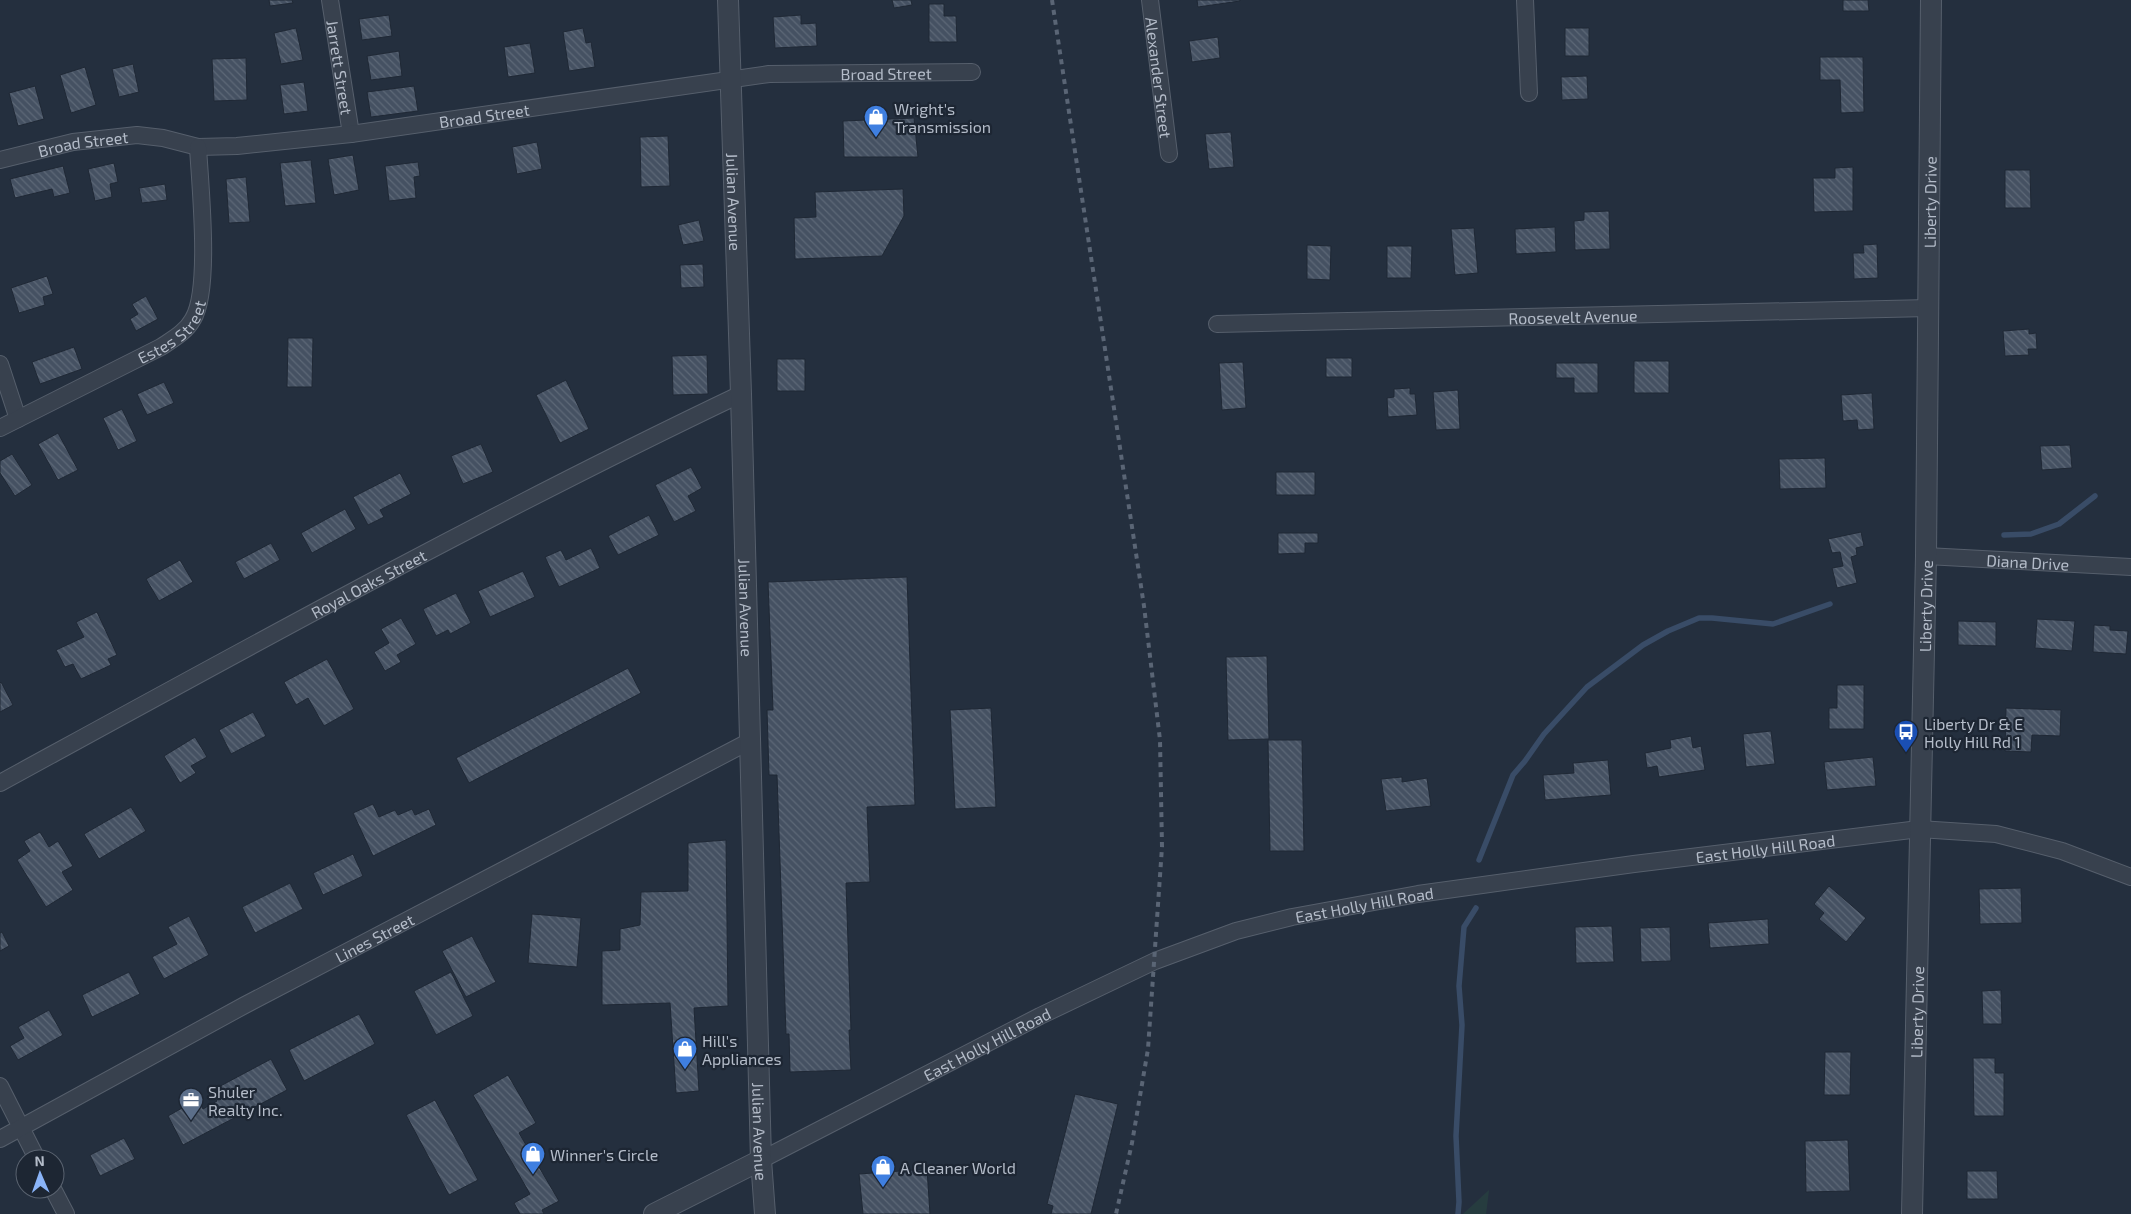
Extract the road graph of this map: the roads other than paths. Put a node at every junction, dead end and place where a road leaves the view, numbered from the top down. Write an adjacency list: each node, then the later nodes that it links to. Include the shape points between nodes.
1 (330, 0): 9 (street, Jarrett Street)
2 (728, 0): 7 (street, Julian Avenue)
3 (1150, 0): 11 (street, Alexander Street)
4 (1525, 0): 8 (street)
5 (1931, 0): 13 (street, Liberty Drive)
6 (972, 72): 7 (street, Broad Street, via 769,74)
7 (729, 80): 9 (street, Broad Street); 16 (street, Julian Avenue)
8 (1529, 93)
9 (351, 134): 10 (street, Broad Street)
10 (198, 147): 12 (street, Broad Street, via 137,135 73,142); 17 (street, Estes Street, via 203,240 201,296 194,319 183,332 161,347)
11 (1169, 154)
12 (0, 160)
13 (1929, 308): 14 (street, Roosevelt Avenue); 19 (street, Liberty Drive)
14 (1217, 324)
15 (0, 364): 17 (street)
16 (741, 394): 21 (street, Julian Avenue); 22 (street, Royal Oaks Street, via 627,448 434,548)
17 (18, 419): 18 (street, Estes Street)
18 (0, 428)
19 (1926, 556): 20 (street, Diana Drive); 23 (street, Liberty Drive)
20 (2131, 567)
21 (750, 741): 26 (street, Lines Street, via 245,1006); 29 (street, Julian Avenue)
22 (0, 783)
23 (1919, 829): 24 (street, East Holly Hill Road, via 1996,834 2062,852); 29 (street, East Holly Hill Road, via 1418,894 1330,909 1236,931 1146,965 1040,1016); 34 (street, Liberty Drive)
24 (2131, 877)
25 (0, 1086): 26 (street)
26 (21, 1128): 27 (street, Lines Street); 28 (street)
27 (0, 1139)
28 (32, 1149)
29 (761, 1160): 32 (street, East Holly Hill Road); 33 (street, Julian Avenue)
30 (58, 1199): 31 (street)
31 (66, 1214)
32 (654, 1214)
33 (766, 1214)
34 (1912, 1214)

